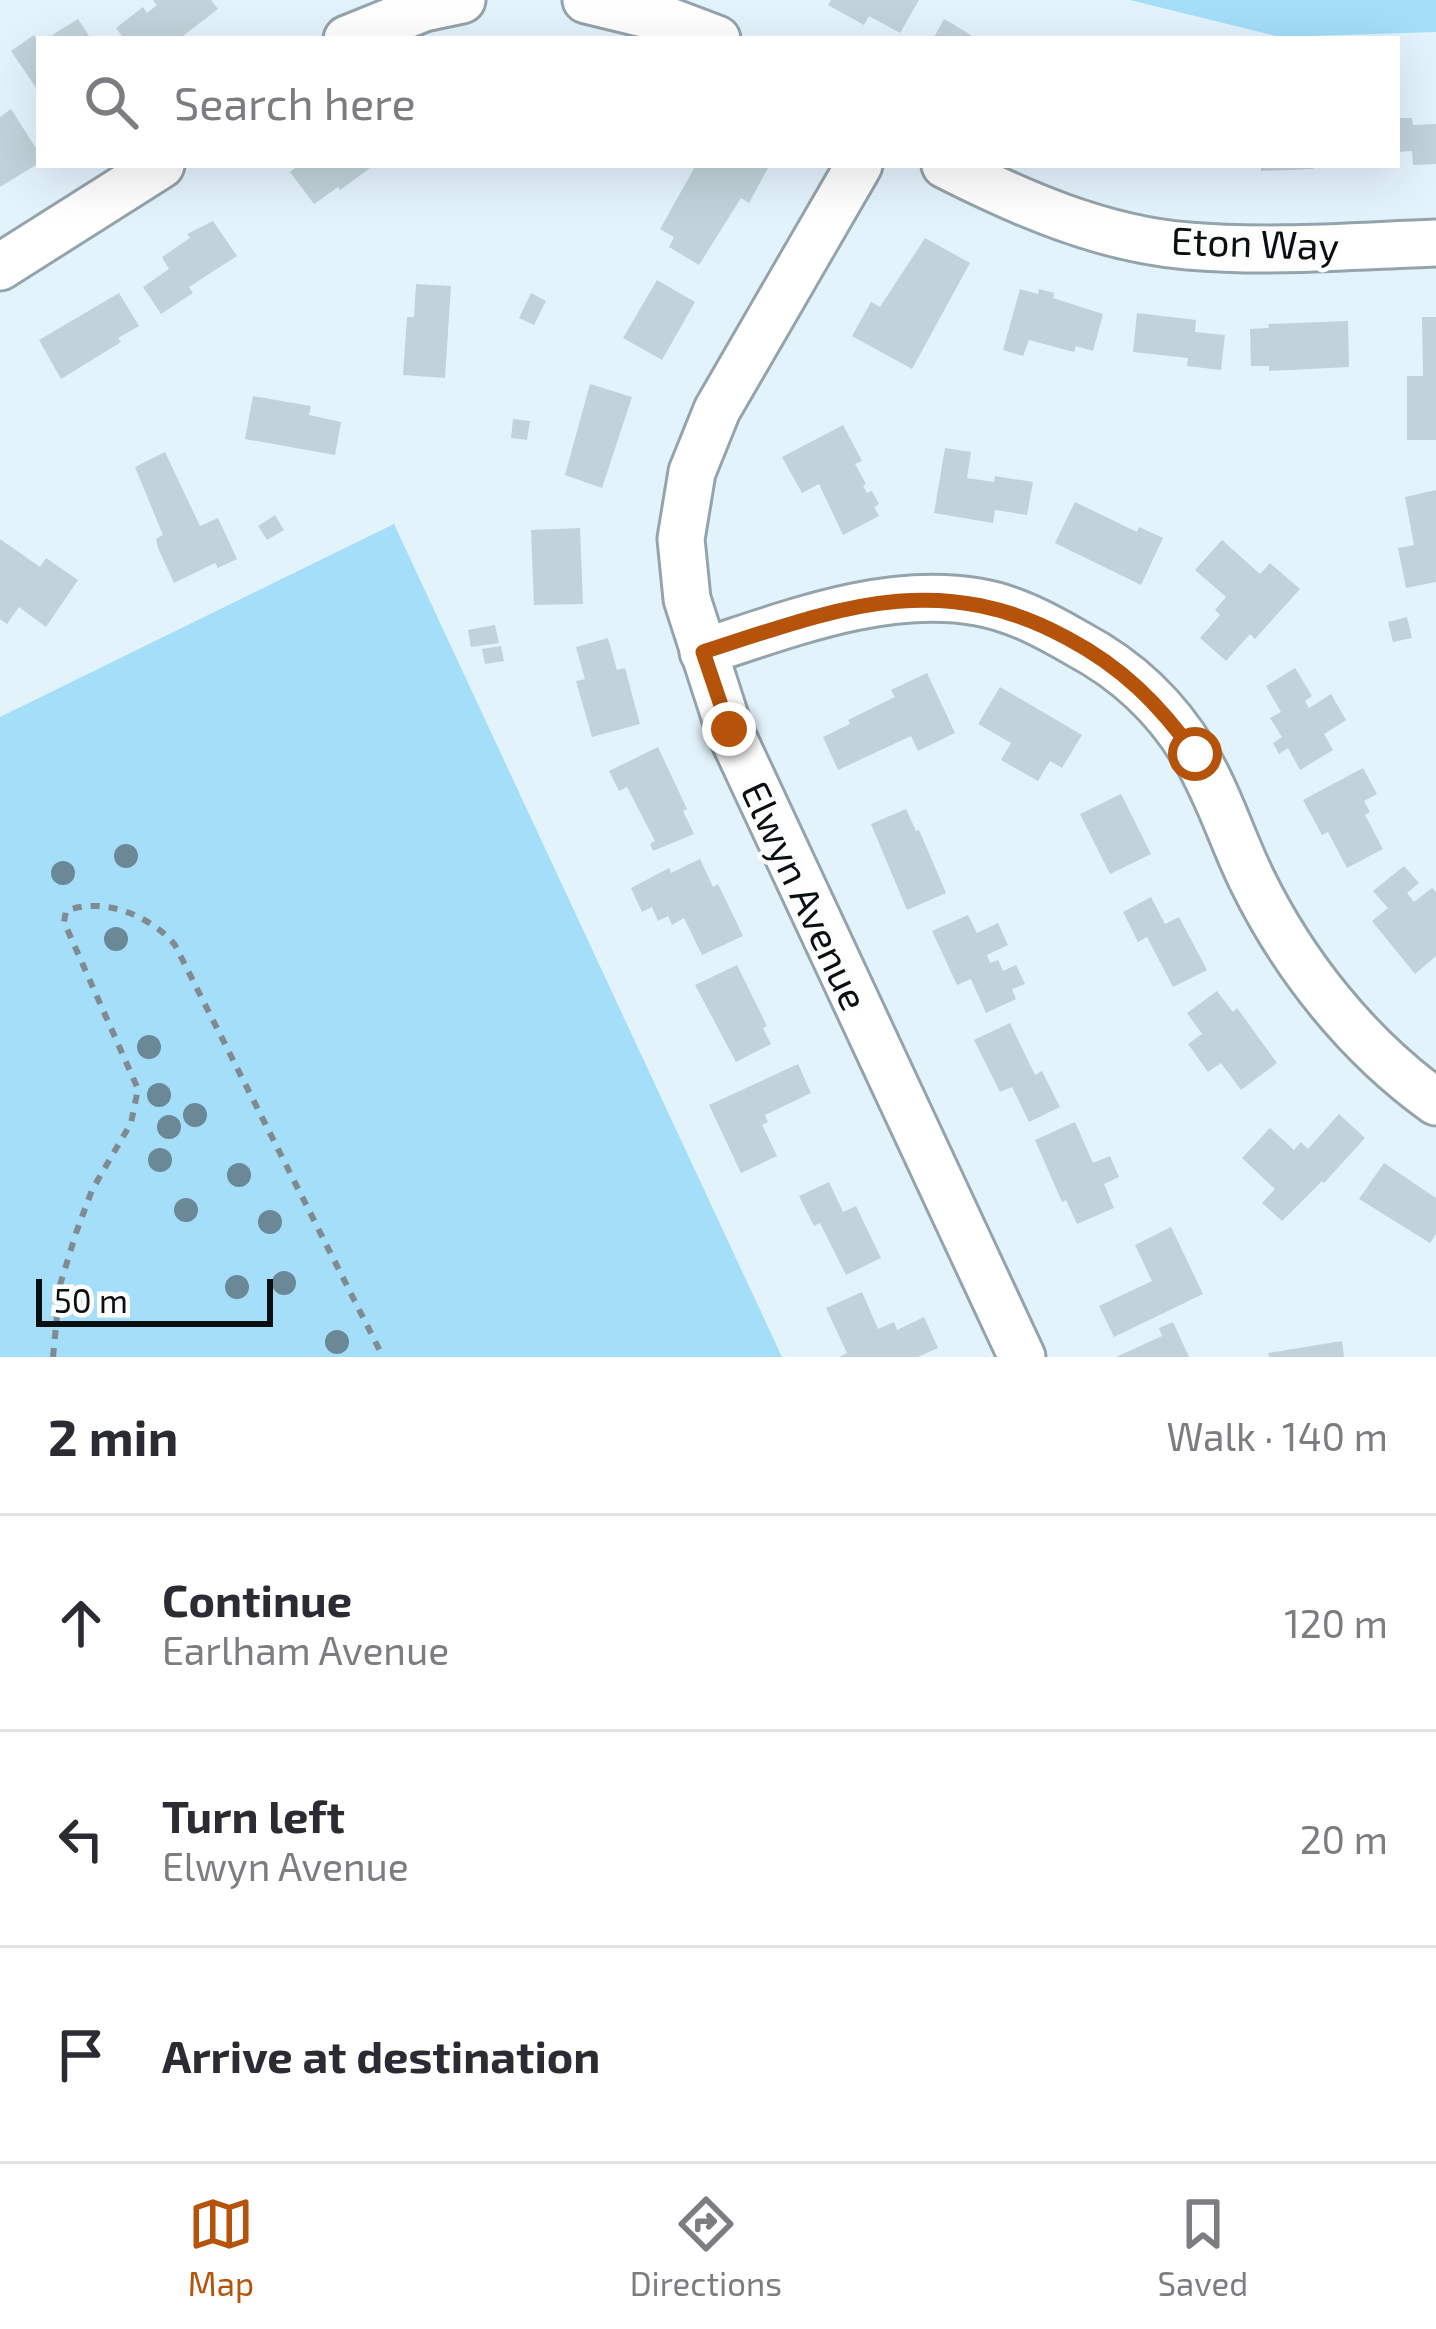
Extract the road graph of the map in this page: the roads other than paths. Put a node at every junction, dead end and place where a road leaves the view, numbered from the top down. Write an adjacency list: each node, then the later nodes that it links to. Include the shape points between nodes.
1 (462, 0): 3 (street)
2 (586, 0): 4 (street)
3 (354, 36)
4 (709, 36)
5 (156, 168): 9 (street)
6 (857, 168): 10 (street, Elwyn Avenue, via 717,410 692,472 681,539)
7 (951, 168): 8 (street, Eton Way, via 1090,226 1184,246)
8 (1436, 243)
9 (0, 266)
10 (703, 652): 11 (street, via 817,615 935,598 980,602 1085,647 1166,713 1304,968); 12 (street, Elwyn Avenue, via 729,729)
11 (1436, 1102)
12 (1022, 1357)

